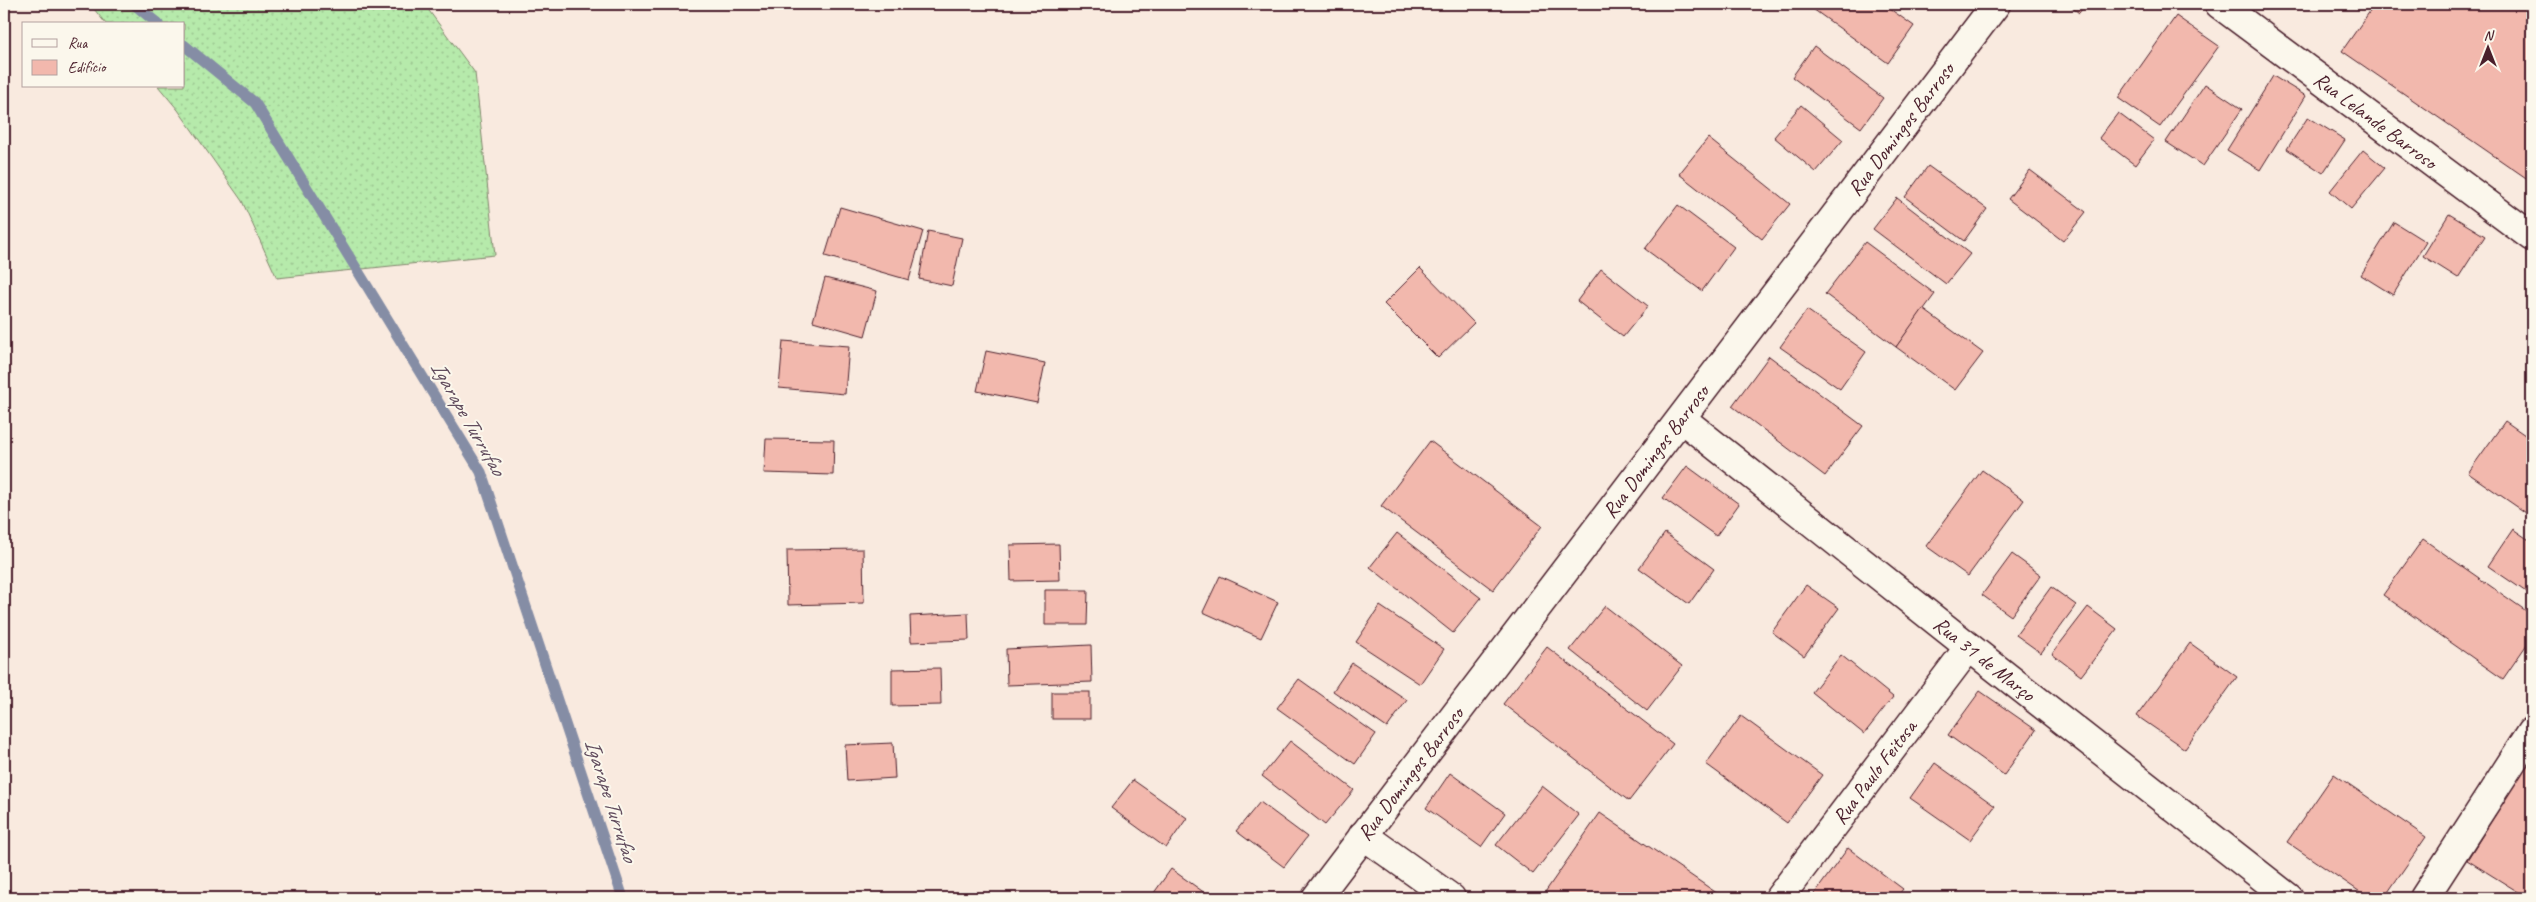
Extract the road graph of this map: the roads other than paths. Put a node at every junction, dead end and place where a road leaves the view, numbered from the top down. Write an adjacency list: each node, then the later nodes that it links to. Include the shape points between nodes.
1 (1996, 4): 4 (street, Rua Domingos Barroso)
2 (2219, 4): 3 (street, Rua Lelande Barroso)
3 (2532, 237)
4 (1682, 418): 5 (street, Rua 31 de Março); 7 (street, Rua Domingos Barroso)
5 (1968, 647): 10 (street, Rua Paulo Feitosa); 11 (street, Rua 31 de Março)
6 (2532, 731): 12 (street)
7 (1363, 835): 8 (street, Rua Domingos Barroso); 9 (street)
8 (1316, 898)
9 (1451, 898)
10 (1779, 898)
11 (2289, 898)
12 (2424, 898)

